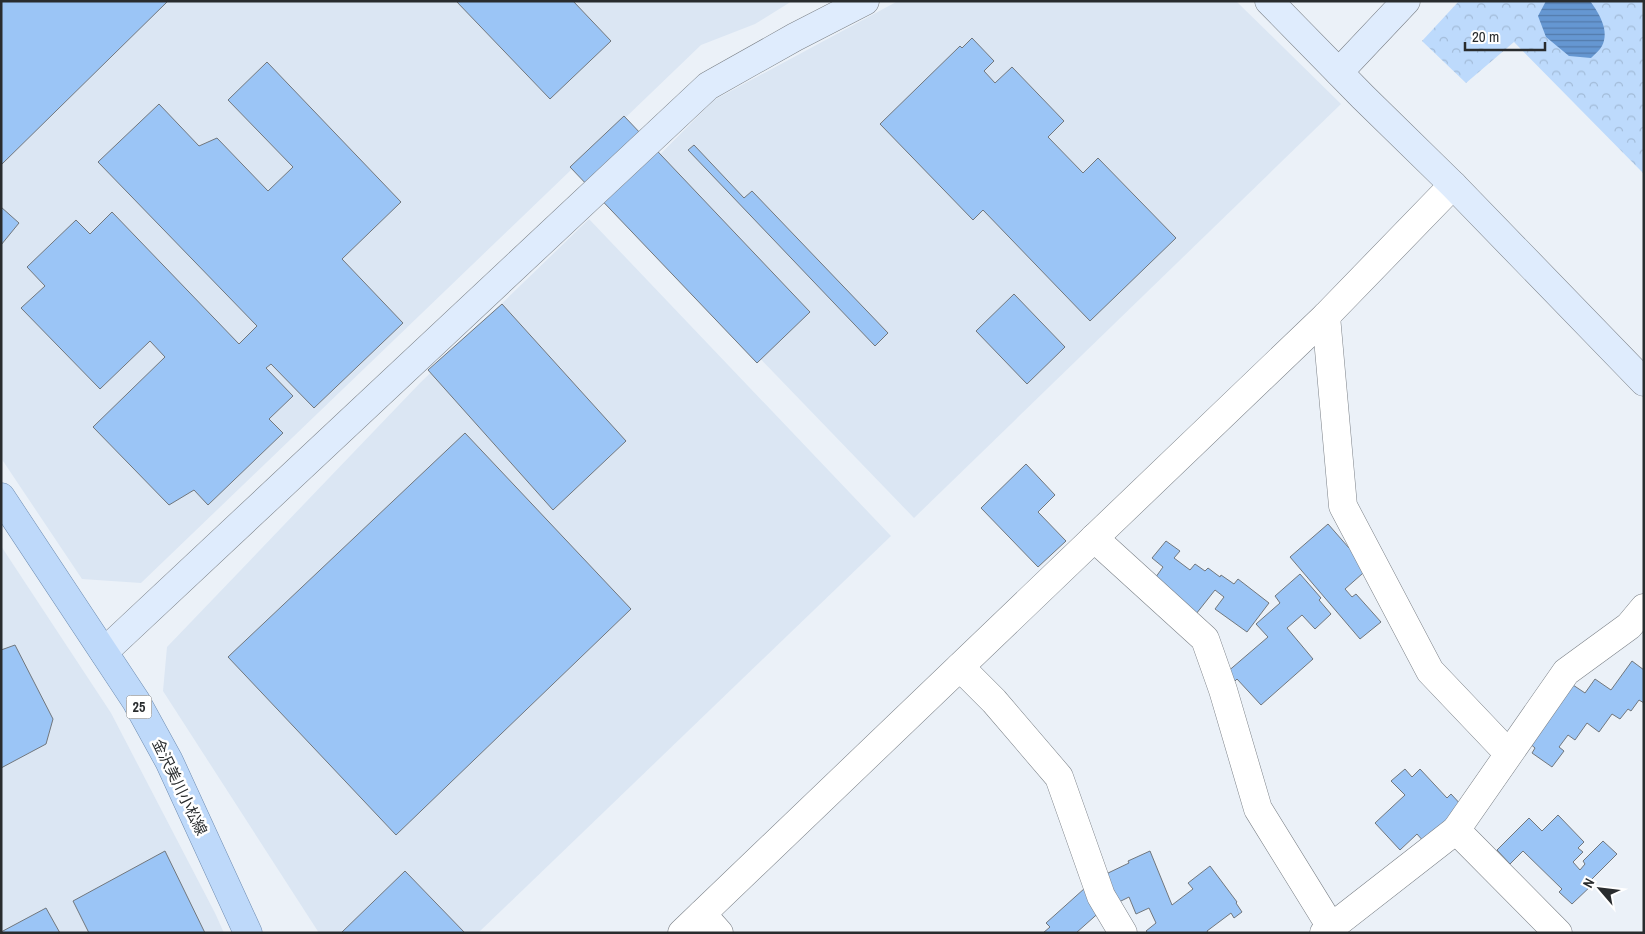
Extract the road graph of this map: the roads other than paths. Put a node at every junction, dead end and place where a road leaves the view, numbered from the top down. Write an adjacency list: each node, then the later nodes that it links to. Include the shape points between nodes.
1 (865, 1): 11 (street, via 708,86)
2 (1269, 1): 4 (street)
3 (1406, 1): 4 (street)
4 (1339, 72): 5 (street)
5 (1454, 185): 6 (street); 7 (street)
6 (1326, 316): 9 (street); 13 (street, via 1342,506 1430,672)
7 (1644, 382)
8 (1, 497): 11 (main road, 金沢美川小松線 / 25)
9 (1094, 538): 12 (street); 16 (street, via 1205,639 1258,809)
10 (1639, 626): 13 (street, via 1566,672)
11 (104, 652): 17 (main road, 金沢美川小松線 / 25, via 169,760)
12 (960, 667): 15 (street); 19 (street, via 994,701 1058,777 1101,896)
13 (1508, 753): 14 (street)
14 (1456, 830): 16 (street); 20 (street)
15 (710, 923): 18 (street)
16 (1327, 930)
17 (248, 933)
18 (682, 933)
19 (1123, 933)
20 (1558, 933)

